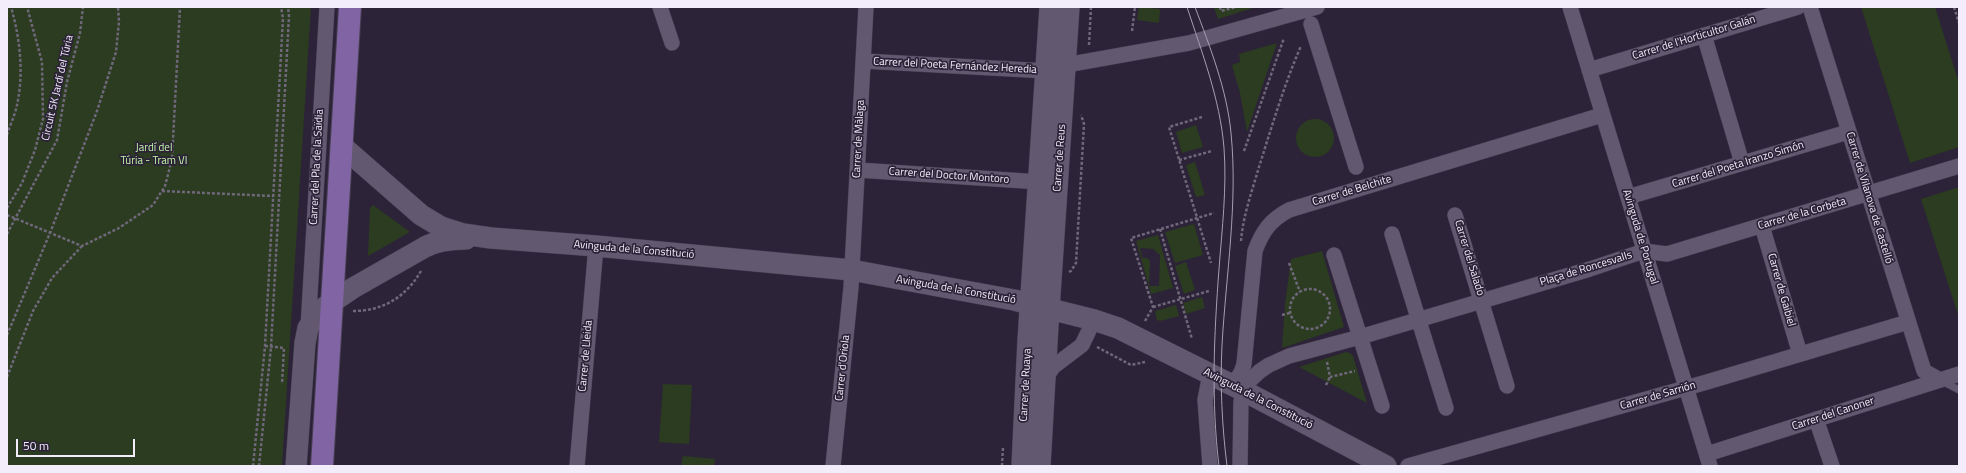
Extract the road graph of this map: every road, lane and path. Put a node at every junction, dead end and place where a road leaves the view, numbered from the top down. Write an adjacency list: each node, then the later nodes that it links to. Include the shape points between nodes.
1 (11, 7): 38 (path, via 18,34 20,68 17,105)
2 (27, 7): 52 (path, via 42,62 43,119 35,150 22,183)
3 (83, 7): 57 (path, Circuit 5K Jardí del Túria, via 80,33 67,82 57,140)
4 (118, 7): 61 (path, via 116,52 97,111)
5 (180, 7): 48 (path, via 172,159)
6 (281, 7): 50 (path)
7 (288, 7): 95 (path)
8 (327, 7): 89 (street, Carrer del Pla de la Saïdia)
9 (350, 7): 39 (main road, Carrer del Pla de la Saïdia)
10 (660, 7): 29 (street)
11 (866, 7): 31 (street, Carrer de Màlaga)
12 (1050, 7): 32 (main road, Carrer de Reus)
13 (1070, 7): 32 (main road, Carrer de Reus)
14 (1091, 7): 30 (path)
15 (1135, 7): 26 (path)
16 (1220, 7): 22 (path, via 1221,11)
17 (1236, 7): 22 (path)
18 (1317, 7): 32 (street, Carrer del Poeta Fernández Heredia, via 1189,43)
19 (1798, 7): 27 (street, Carrer de l'Horticultor Galán)
20 (1810, 7): 37 (street, Carrer de Vilanova de Castelló)
21 (1954, 7): 24 (path)
22 (1229, 8)
23 (1574, 8): 33 (street, Avinguda de Portugal)
24 (1959, 23)
25 (1311, 24): 45 (street); 60 (path, via 1288,77)
26 (1132, 31)
27 (1704, 35): 33 (street, Carrer de l'Horticultor Galán); 43 (street)
28 (1284, 38): 40 (path)
29 (672, 43)
30 (1089, 49)
31 (863, 62): 32 (street, Carrer del Poeta Fernández Heredia); 46 (street, Carrer de Màlaga)
32 (1056, 68): 47 (main road, Carrer de Reus); 80 (main road, Carrer de Reus)
33 (1589, 70): 34 (street, Avinguda de Portugal)
34 (1602, 115): 51 (street, Avinguda de Portugal); 99 (street, Carrer de Belchite, via 1288,210 1277,216 1260,237 1256,252)
35 (1202, 117): 42 (path, via 1169,127)
36 (1084, 124): 73 (path, via 1076,263 1071,271)
37 (1848, 132): 43 (street, Carrer del Poeta Iranzo Simón); 49 (street, Carrer de Vilanova de Castelló)
38 (7, 135)
39 (342, 146): 64 (main road, via 360,164 432,222 452,231); 79 (main road, Carrer del Pla de la Saïdia)
40 (1244, 151)
41 (1212, 152): 42 (path)
42 (1180, 160): 56 (path)
43 (1742, 164): 51 (street, Carrer del Poeta Iranzo Simón)
44 (1959, 166): 49 (street, Carrer de la Corbeta)
45 (1356, 167)
46 (858, 170): 47 (street, Carrer del Doctor Montoro); 72 (street, Carrer de Màlaga)
47 (1040, 182): 80 (main road, Carrer de Reus)
48 (162, 192): 50 (path); 65 (path, via 152,205 119,228)
49 (1867, 195): 58 (street, Carrer de la Corbeta); 88 (street, Carrer de Vilanova de Castelló)
50 (273, 196): 94 (path)
51 (1628, 197): 67 (street, Avinguda de Portugal)
52 (7, 208)
53 (1214, 213): 56 (path)
54 (7, 215): 57 (path)
55 (1455, 215): 78 (street, Carrer del Salado)
56 (1197, 218): 59 (path); 69 (path)
57 (15, 219): 61 (path); 62 (path, Circuit 5K Jardí del Túria)
58 (1762, 226): 67 (street, Carrer de la Corbeta, via 1667,254); 96 (street, Carrer de Gaibiel)
59 (1160, 229): 77 (path); 81 (path, via 1132,238)
60 (1242, 231)
61 (50, 233): 65 (path); 90 (path)
62 (7, 234)
63 (1392, 234): 86 (street)
64 (491, 238): 66 (main road, Avinguda de la Constitució); 79 (main road, Carrer del Pla de la Saïdia, via 433,242)
65 (82, 246): 103 (path, via 52,278 33,312)
66 (596, 246): 72 (main road, Avinguda de la Constitució); 123 (street, Carrer de Lleida)
67 (1644, 251): 74 (street, Plaça de Roncesvalls); 111 (street, Avinguda de Portugal)
68 (1334, 255): 91 (street)
69 (1210, 263)
70 (1289, 263): 76 (path)
71 (422, 268): 82 (path, via 411,286 395,299 373,309)
72 (851, 270): 80 (main road, Avinguda de la Constitució); 124 (street, Carrer d'Oriola)
73 (1063, 274)
74 (1528, 287): 78 (street, Carrer del Salado)
75 (1209, 291): 77 (path)
76 (1300, 292): 83 (path, via 1292,300); 83 (path, via 1308,289 1321,292 1329,303 1328,316 1321,326 1308,329 1297,324)
77 (1181, 299): 81 (path); 92 (path)
78 (1482, 301): 86 (street); 109 (street, Carrer del Salado)
79 (332, 302): 89 (main road, Carrer del Pla de la Saïdia, via 318,314); 122 (main road, Carrer del Pla de la Saïdia)
80 (1040, 306): 85 (main road, Avinguda de la Constitució); 105 (main road, Carrer de Ruaya); 125 (main road, Carrer de Ruaya)
81 (1153, 307): 87 (path)
82 (353, 311)
83 (1290, 313): 84 (path)
84 (1282, 315)
85 (1094, 320): 105 (street, Carrer de Ruaya, via 1082,345 1053,368); 107 (main road, Avinguda de la Constitució, via 1118,328)
86 (1418, 320): 91 (street); 115 (street)
87 (1145, 321)
88 (1908, 322): 96 (street, Carrer de Sarrión); 106 (street, Carrer de Vilanova de Castelló, via 1924,371)
89 (308, 328): 113 (main road, Carrer del Pla de la Saïdia)
90 (7, 336)
91 (1360, 337): 101 (street, via 1289,356); 114 (street)
92 (1192, 339)
93 (1093, 344): 98 (path, via 1131,365)
94 (265, 346): 95 (path); 118 (path)
95 (271, 347): 110 (path, via 284,348); 119 (path)
96 (1800, 354): 111 (street, Carrer de Sarrión)
97 (1325, 356): 104 (path)
98 (1152, 363)
99 (1244, 364): 101 (street, via 1249,371); 107 (street, Carrer de Belchite, via 1240,376)
100 (1359, 370): 104 (path)
101 (1260, 371): 107 (street, via 1247,383)
102 (1959, 374): 106 (street, Carrer del Canoner)
103 (7, 377)
104 (1330, 377): 108 (path)
105 (1045, 379): 126 (main road, Carrer de Ruaya)
106 (1940, 380): 112 (lane); 116 (street, Carrer del Canoner)
107 (1227, 383): 127 (street, via 1205,400); 128 (street, via 1240,407); 129 (main road, Avinguda de la Constitució)
108 (1326, 385)
109 (1507, 386)
110 (282, 388)
111 (1686, 388): 117 (street, Avinguda de Portugal); 130 (street, Carrer de Sarrión)
112 (1959, 390)
113 (302, 404): 120 (main road, Carrer del Pla de la Saïdia); 121 (street, Carrer del Pla de la Saïdia)
114 (1382, 406)
115 (1446, 408)
116 (1816, 419): 117 (street, Carrer del Canoner); 131 (street)
117 (1708, 460)
118 (253, 466)
119 (259, 466)
120 (296, 466)
121 (302, 466)
122 (322, 466)
123 (577, 466)
124 (833, 466)
125 (1022, 466)
126 (1040, 466)
127 (1210, 466)
128 (1240, 466)
129 (1386, 466)
130 (1408, 466)
131 (1832, 466)

